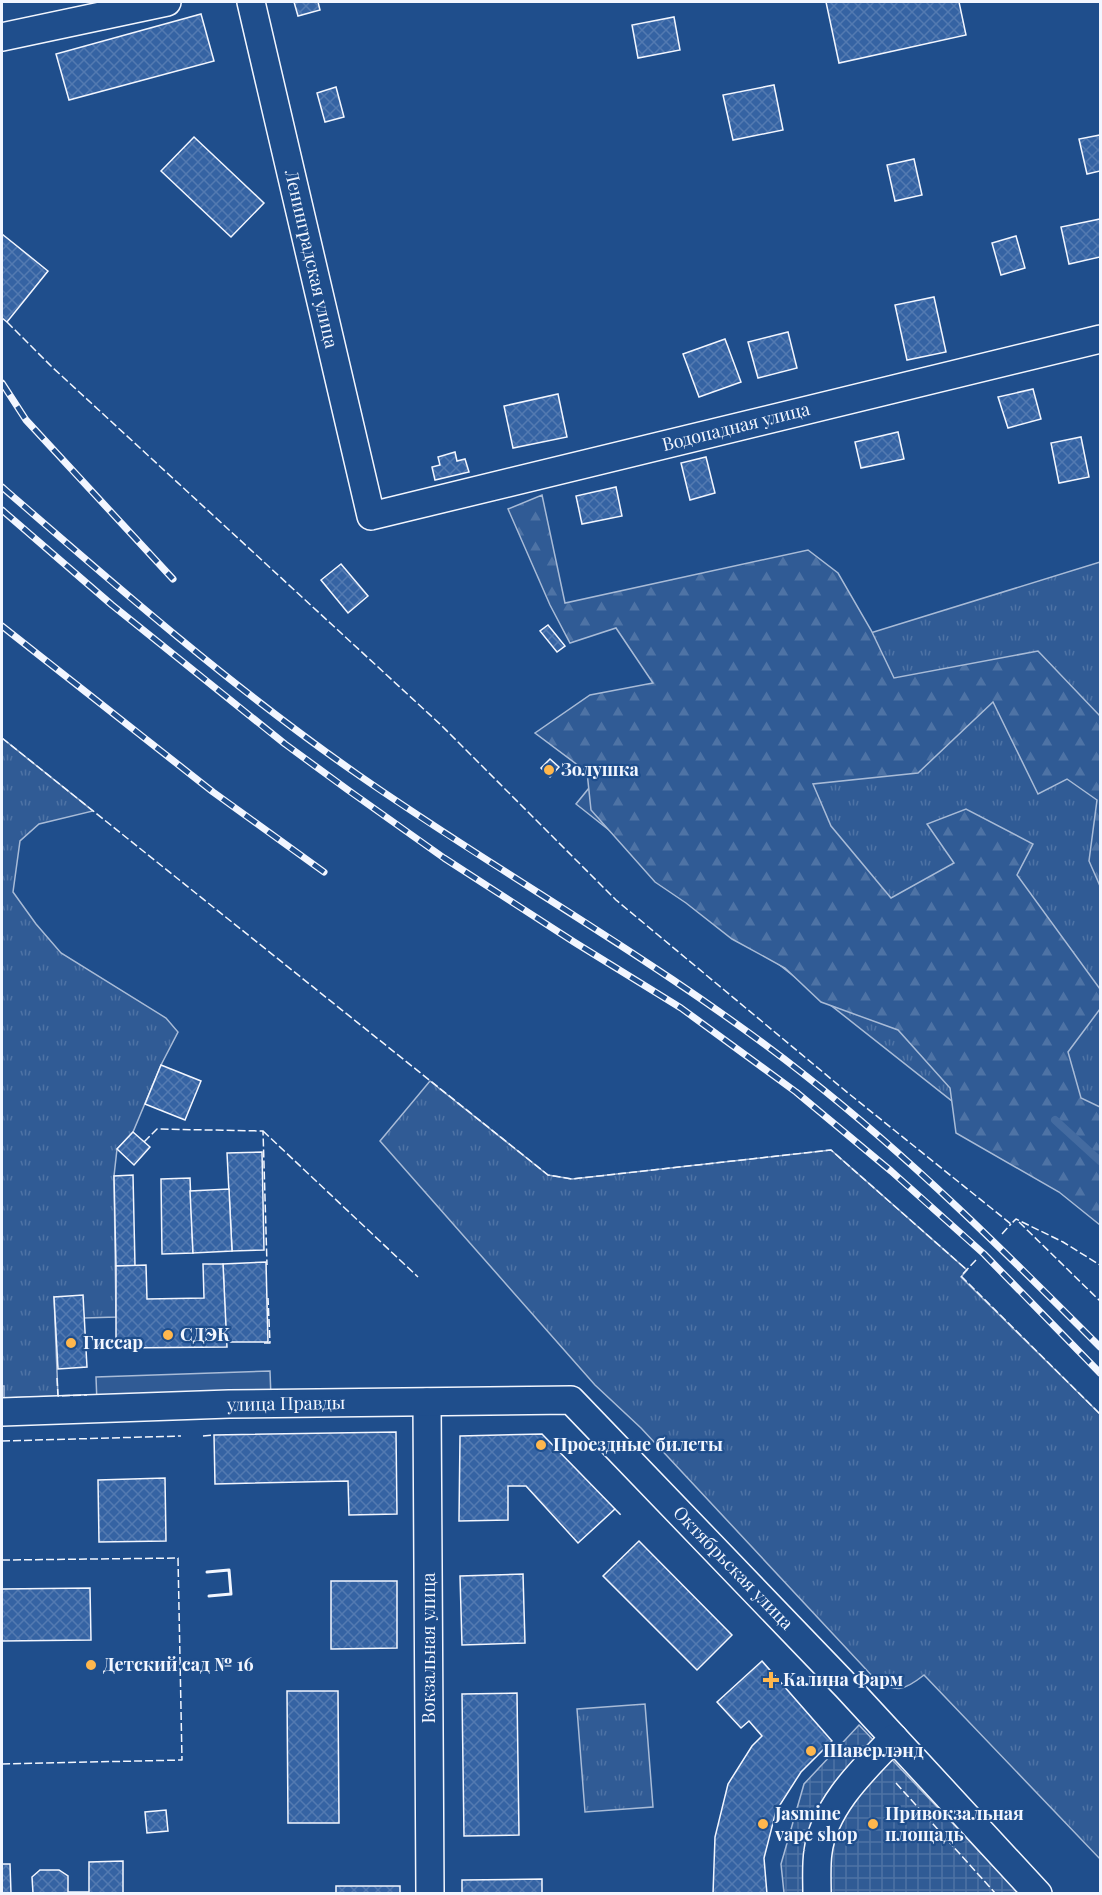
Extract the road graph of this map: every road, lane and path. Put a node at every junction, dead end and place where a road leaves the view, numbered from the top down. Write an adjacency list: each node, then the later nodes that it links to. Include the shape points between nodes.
1 (167, 2): 3 (street)
2 (251, 2): 5 (street, Ленинградская улица)
3 (2, 37)
4 (1101, 339): 5 (street, Водопадная улица)
5 (371, 516)
6 (571, 1400): 7 (street, улица Правды); 9 (street, Октябрьская улица)
7 (428, 1402): 8 (street, улица Правды); 10 (street, Вокзальная улица)
8 (2, 1412)
9 (894, 1738): 11 (street, via 847,1789 828,1819 818,1851); 12 (street)
10 (430, 1893)
11 (817, 1893)
12 (1038, 1893)

